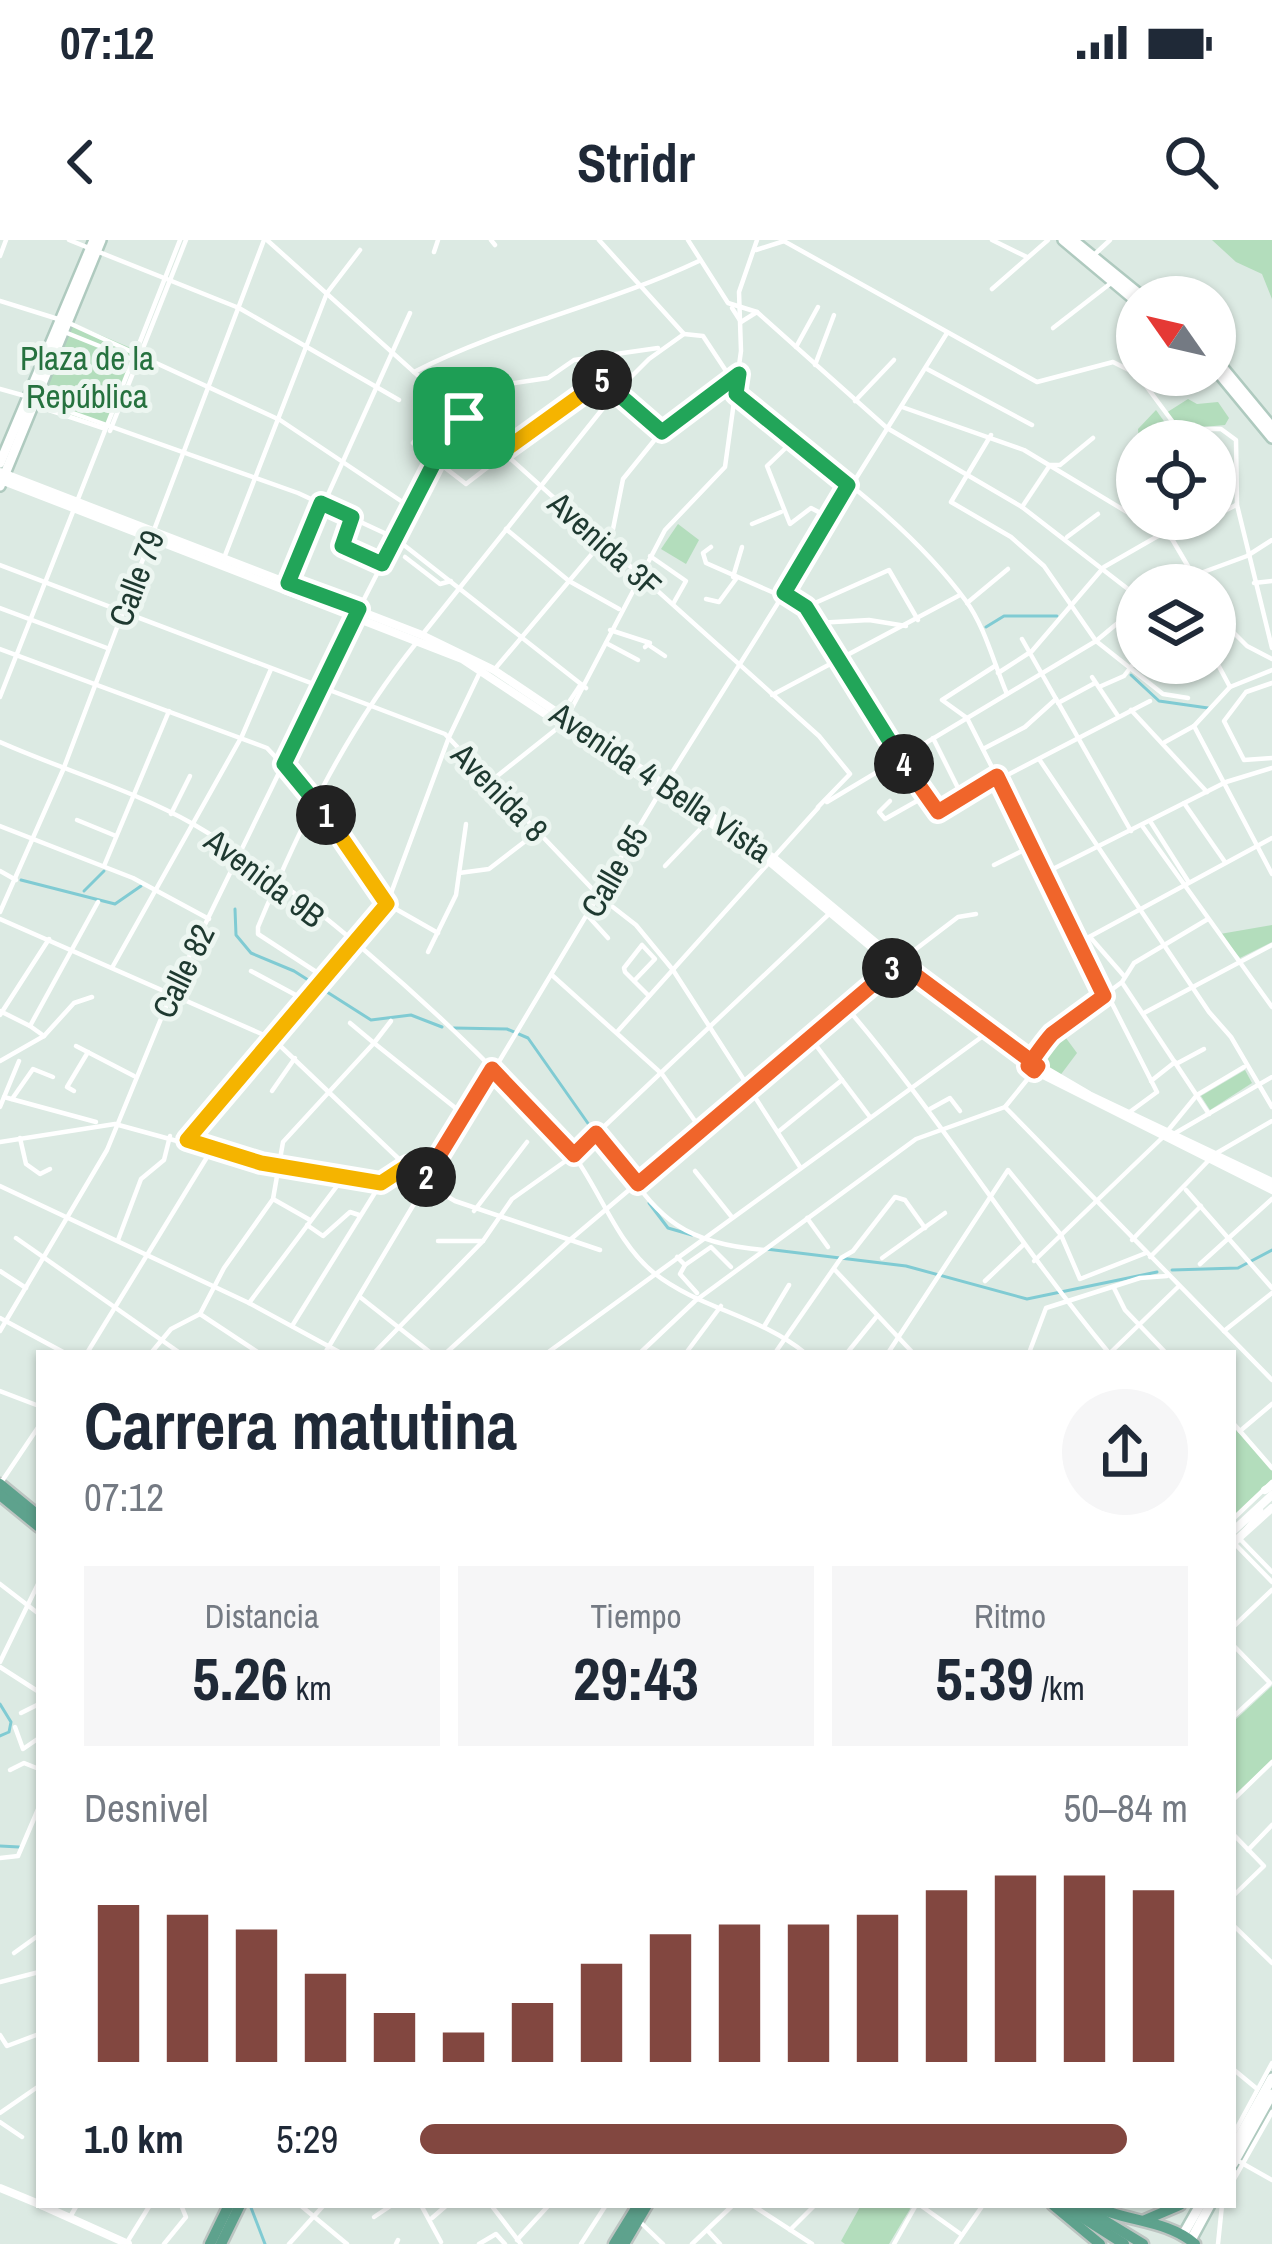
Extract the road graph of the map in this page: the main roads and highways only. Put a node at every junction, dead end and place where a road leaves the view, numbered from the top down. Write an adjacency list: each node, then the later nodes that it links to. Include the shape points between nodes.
1 (1063, 240): 5 (main road)
2 (1072, 240): 4 (main road)
3 (95, 245): 10 (main road)
4 (1116, 279)
5 (1116, 286)
6 (1236, 383): 8 (main road)
7 (1236, 394): 9 (main road)
8 (1272, 427)
9 (1272, 438)
10 (1, 476)
11 (0, 1484): 13 (main road)
12 (0, 1496): 14 (main road)
13 (36, 1514)
14 (36, 1525)
15 (1272, 2078): 16 (main road)
16 (1264, 2093): 17 (main road)
17 (1236, 2159)
18 (228, 2208): 31 (main road)
19 (239, 2208): 32 (main road)
20 (1055, 2208): 30 (main road)
21 (1068, 2208): 35 (main road)
22 (1084, 2208): 36 (main road)
23 (1097, 2208): 28 (main road)
24 (1173, 2208): 28 (main road)
25 (1199, 2208): 29 (main road)
26 (1208, 2208): 29 (main road)
27 (634, 2211): 33 (main road); 34 (main road)
28 (1138, 2221): 29 (main road)
29 (1187, 2241)
30 (1099, 2243)
31 (210, 2244)
32 (221, 2244)
33 (614, 2244)
34 (624, 2244)
35 (1124, 2244)
36 (1144, 2244)

